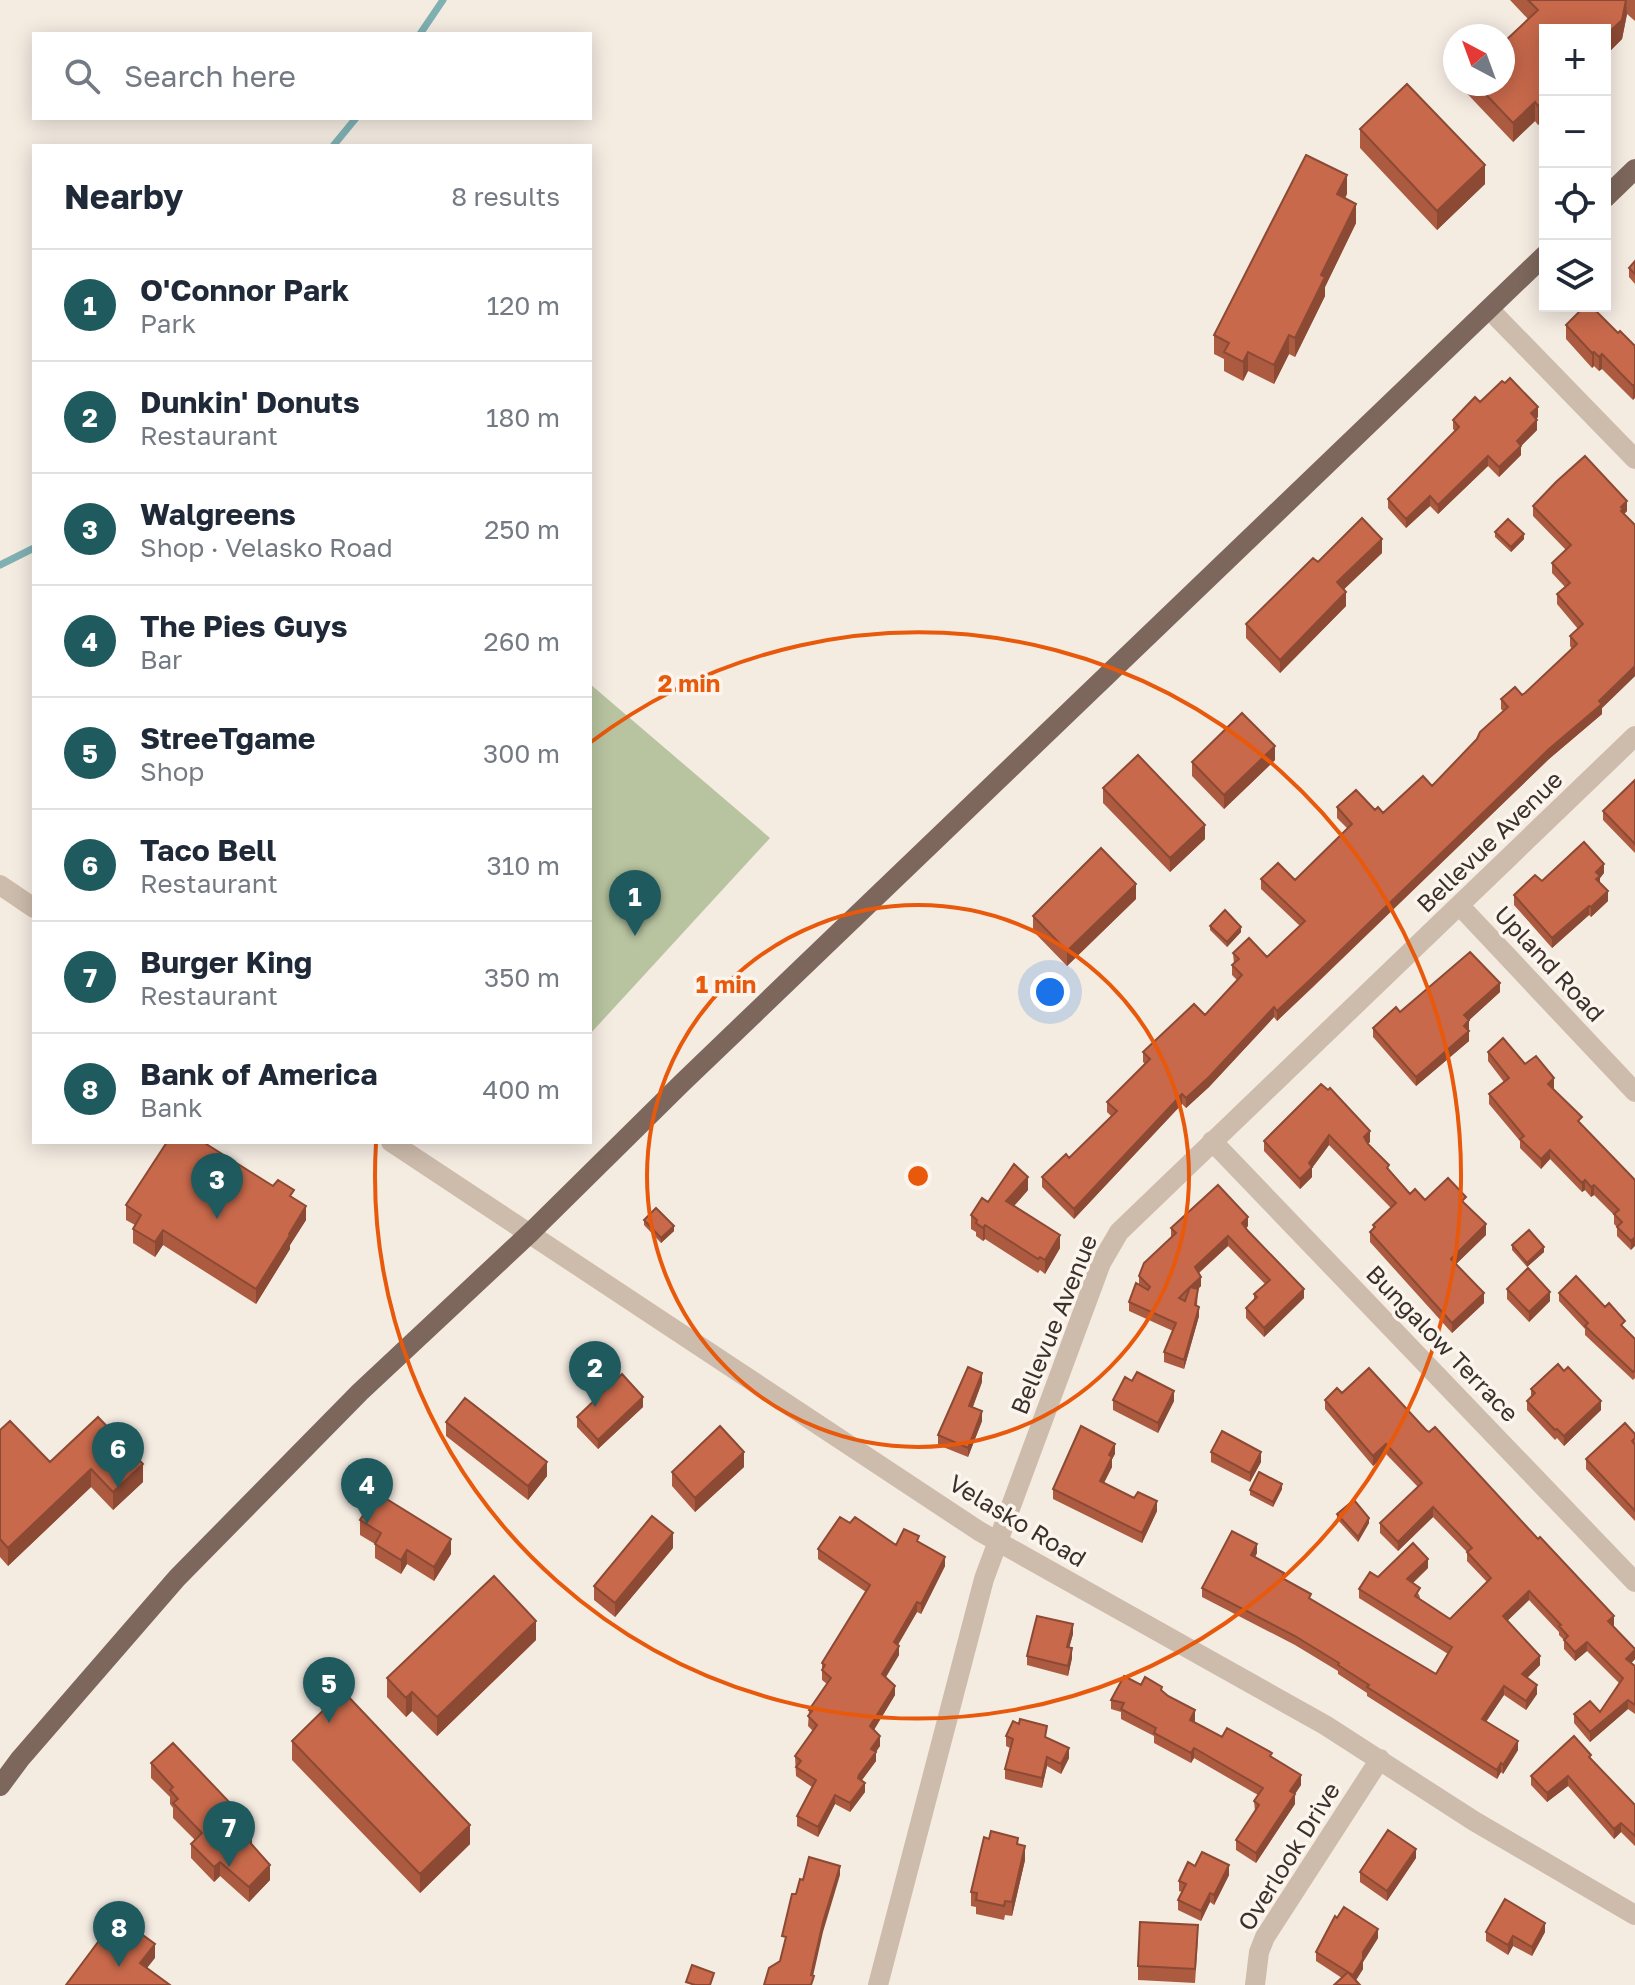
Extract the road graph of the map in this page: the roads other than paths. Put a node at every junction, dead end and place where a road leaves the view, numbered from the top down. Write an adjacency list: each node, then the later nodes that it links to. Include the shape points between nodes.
1 (1635, 169): 2 (main road)
2 (1611, 192)
3 (1539, 261): 4 (main road)
4 (1489, 309): 5 (street); 13 (main road)
5 (1635, 459)
6 (1635, 736): 8 (street, Bellevue Avenue)
7 (0, 885): 9 (street)
8 (1459, 905): 10 (street, Upland Road); 11 (street, Bellevue Avenue)
9 (32, 907)
10 (1635, 1092)
11 (1212, 1141): 14 (street, Bellevue Avenue, via 1119,1232 1101,1263); 15 (street, Bungalow Terrace)
12 (394, 1144): 13 (street, Velasko Road)
13 (530, 1233): 14 (street, Velasko Road); 17 (main road, via 357,1396 177,1578)
14 (998, 1541): 16 (street, Velasko Road); 19 (street, Bellevue Avenue)
15 (1635, 1582)
16 (1380, 1759): 18 (street, Velasko Road); 20 (street, Overlook Drive, via 1265,1937)
17 (0, 1786)
18 (1635, 1915)
19 (878, 1985)
20 (1255, 1985)

